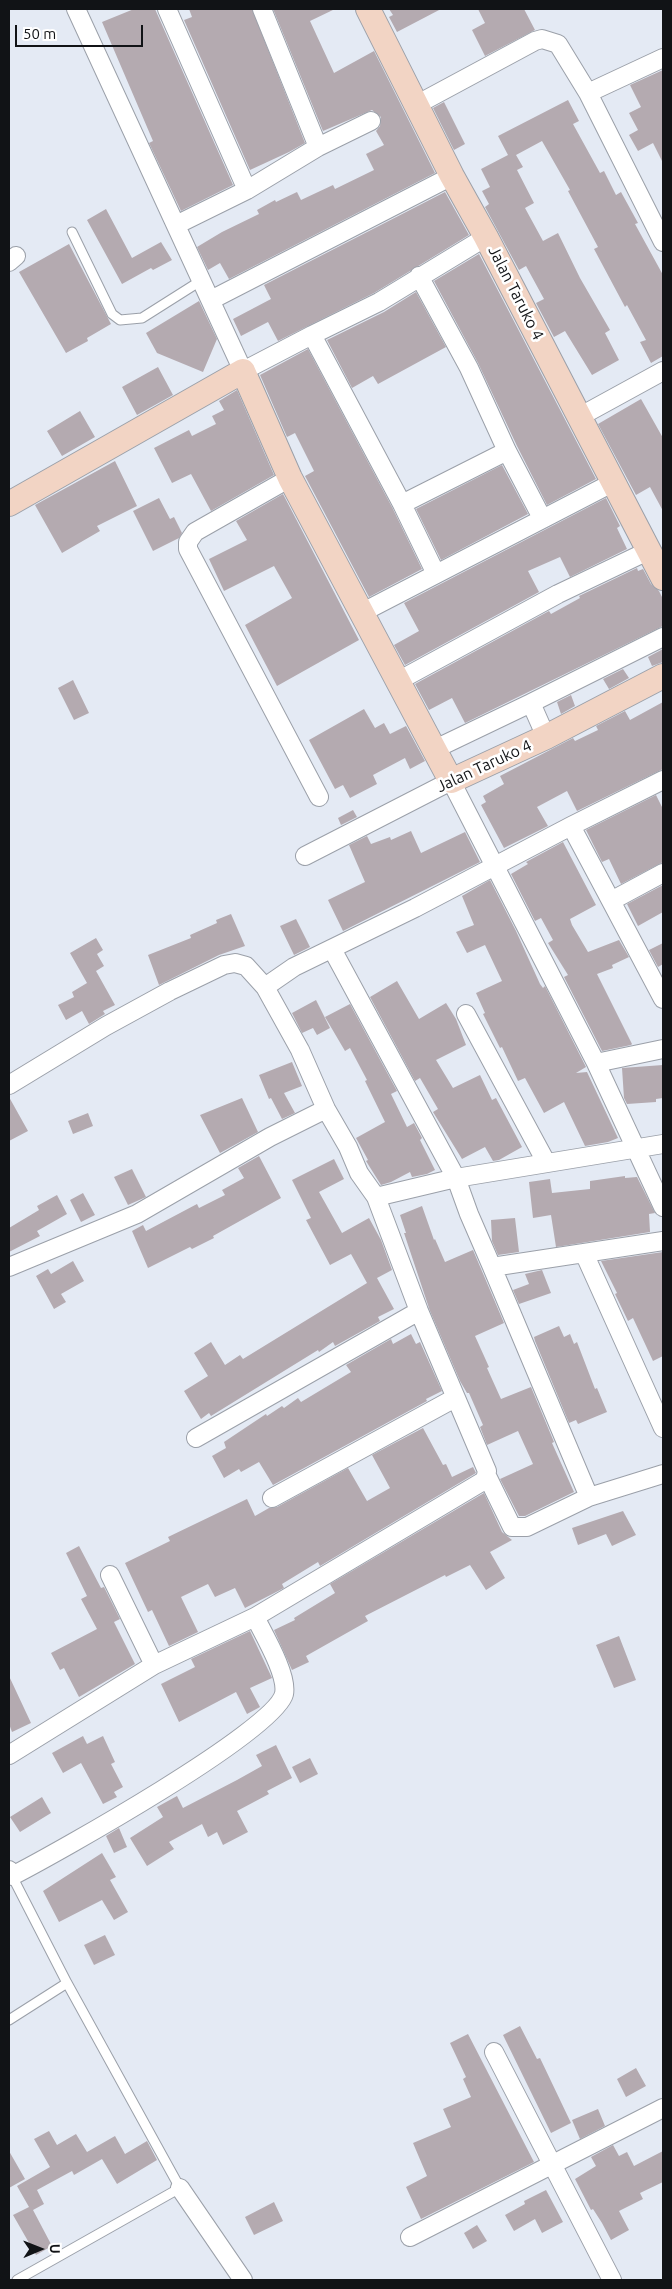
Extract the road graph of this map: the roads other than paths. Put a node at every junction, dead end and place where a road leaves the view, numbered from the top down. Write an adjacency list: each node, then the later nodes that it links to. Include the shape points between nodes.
1 (77, 9): 12 (street)
2 (167, 9): 11 (street)
3 (262, 9): 9 (street)
4 (368, 9): 7 (street, Jalan Taruko 4)
5 (663, 58): 6 (street)
6 (588, 93): 7 (street, via 558,44 542,39); 15 (street)
7 (416, 105): 10 (street, Jalan Taruko 4)
8 (370, 121): 9 (street)
9 (318, 147): 11 (street)
10 (452, 176): 14 (street, Jalan Taruko 4); 18 (street)
11 (247, 190): 12 (street)
12 (176, 226): 17 (street)
13 (72, 232): 17 (lane, via 112,314 120,320 142,318)
14 (486, 236): 16 (street); 22 (street, Jalan Taruko 4)
15 (663, 242)
16 (419, 276): 19 (street, via 379,302); 23 (street, via 469,368)
17 (202, 280): 18 (street)
18 (211, 300): 20 (street)
19 (312, 335): 20 (street); 27 (street)
20 (243, 371): 24 (street); 26 (street)
21 (663, 371): 22 (street)
22 (579, 417): 25 (street, Jalan Taruko 4)
23 (507, 450): 27 (street); 28 (street)
24 (290, 478): 32 (street); 41 (street, via 195,532 188,542 188,549)
25 (614, 482): 28 (street); 29 (street, Jalan Taruko 4)
26 (9, 504)
27 (402, 504): 30 (street)
28 (542, 518): 30 (street)
29 (650, 550): 31 (street, Jalan Taruko 4); 35 (street, via 558,594)
30 (436, 574): 32 (street)
31 (663, 578)
32 (363, 612): 35 (street)
33 (663, 637): 36 (street)
34 (663, 676): 37 (street, Jalan Taruko 4)
35 (398, 681): 38 (street)
36 (531, 703): 37 (street); 38 (street)
37 (546, 738): 40 (street, Jalan Taruko 4)
38 (435, 749): 40 (street)
39 (663, 780): 42 (street)
40 (451, 781): 43 (street, Jalan Taruko 4); 44 (street)
41 (319, 797)
42 (571, 826): 44 (street); 46 (street)
43 (305, 856)
44 (494, 866): 47 (street); 52 (street)
45 (663, 873): 46 (street)
46 (611, 901): 49 (street)
47 (332, 949): 48 (street, via 294,967); 58 (street)
48 (265, 987): 53 (street, via 246,966 224,965 106,1026); 54 (street, via 300,1050)
49 (663, 999)
50 (466, 1014): 57 (street)
51 (663, 1049): 52 (street)
52 (596, 1063): 56 (street)
53 (9, 1085)
54 (326, 1109): 59 (street, via 359,1173); 63 (street, via 270,1137 137,1214)
55 (663, 1144): 56 (street)
56 (636, 1148): 57 (street); 60 (street)
57 (546, 1162): 58 (street)
58 (456, 1178): 59 (street); 64 (street)
59 (376, 1197): 65 (street)
60 (663, 1207)
61 (663, 1241): 62 (street)
62 (584, 1253): 64 (street); 67 (street)
63 (9, 1267)
64 (492, 1267): 71 (street)
65 (420, 1311): 66 (street); 68 (street)
66 (455, 1398): 70 (street); 72 (street)
67 (663, 1428)
68 (196, 1438)
69 (663, 1474): 71 (street)
70 (487, 1476): 71 (street, via 512,1527 527,1527); 74 (street, via 481,1484)
71 (589, 1497)
72 (272, 1498)
73 (110, 1575): 75 (street)
74 (255, 1617): 75 (street); 77 (street, via 283,1679 281,1703 249,1732 146,1800 79,1841)
75 (154, 1665): 76 (street)
76 (9, 1755)
77 (11, 1873): 78 (lane)
78 (67, 1983): 79 (lane); 83 (lane)
79 (9, 2020)
80 (494, 2052): 82 (street)
81 (663, 2108): 82 (street)
82 (552, 2164): 84 (street); 87 (street)
83 (180, 2188): 85 (lane); 86 (street)
84 (410, 2236)
85 (17, 2280)
86 (243, 2280)
87 (612, 2280)

